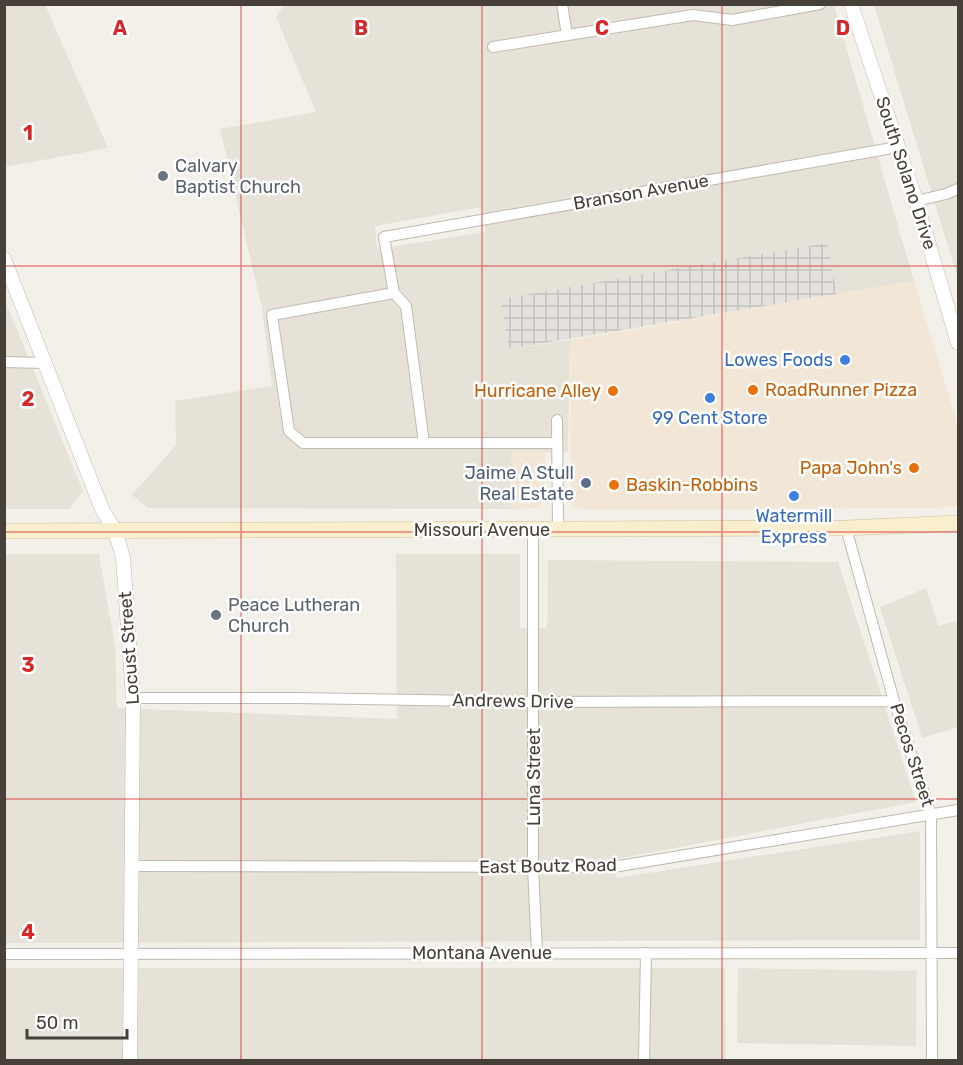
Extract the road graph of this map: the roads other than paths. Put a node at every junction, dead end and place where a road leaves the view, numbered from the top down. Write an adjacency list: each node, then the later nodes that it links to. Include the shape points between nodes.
1 (562, 4): 4 (street)
2 (820, 4): 4 (street, via 732,20 693,15)
3 (851, 4): 6 (street, South Solano Drive)
4 (567, 35): 5 (street)
5 (493, 47)
6 (898, 147): 8 (street, South Solano Drive); 10 (street, Branson Avenue, via 384,237)
7 (958, 189): 8 (street)
8 (916, 201): 11 (street, South Solano Drive)
9 (4, 259): 13 (street, Locust Street)
10 (394, 293): 15 (street, via 406,306); 15 (street, via 272,315 289,431 303,443)
11 (958, 343)
12 (4, 362): 13 (street)
13 (45, 363): 22 (street, Locust Street, via 102,508)
14 (557, 420): 16 (street)
15 (424, 442): 16 (street)
16 (557, 443): 19 (street)
17 (958, 522): 18 (main road, Missouri Avenue)
18 (846, 528): 19 (main road, Missouri Avenue); 24 (street, Pecos Street)
19 (558, 529): 20 (main road, Missouri Avenue)
20 (533, 530): 22 (main road, Missouri Avenue); 25 (street, Luna Street)
21 (4, 531): 22 (main road, Missouri Avenue)
22 (115, 531): 23 (street, Locust Street, via 123,557)
23 (133, 698): 25 (street, Andrews Drive); 28 (street, Locust Street)
24 (894, 701): 25 (street, Andrews Drive); 27 (street, Pecos Street)
25 (534, 702): 29 (street, Luna Street)
26 (958, 810): 27 (street, East Boutz Road)
27 (931, 815): 29 (street, East Boutz Road, via 613,867); 35 (street, Pecos Street)
28 (133, 866): 29 (street, East Boutz Road); 34 (street, Locust Street)
29 (533, 867): 30 (street, Luna Street)
30 (537, 952): 31 (street, Montana Avenue); 34 (street, Montana Avenue)
31 (646, 953): 35 (street, Montana Avenue); 37 (street)
32 (958, 953): 35 (street, Montana Avenue)
33 (4, 954): 34 (street, Montana Avenue)
34 (131, 954): 36 (street, Locust Street)
35 (930, 954): 38 (street, Pecos Street)
36 (130, 1060)
37 (644, 1060)
38 (932, 1060)

